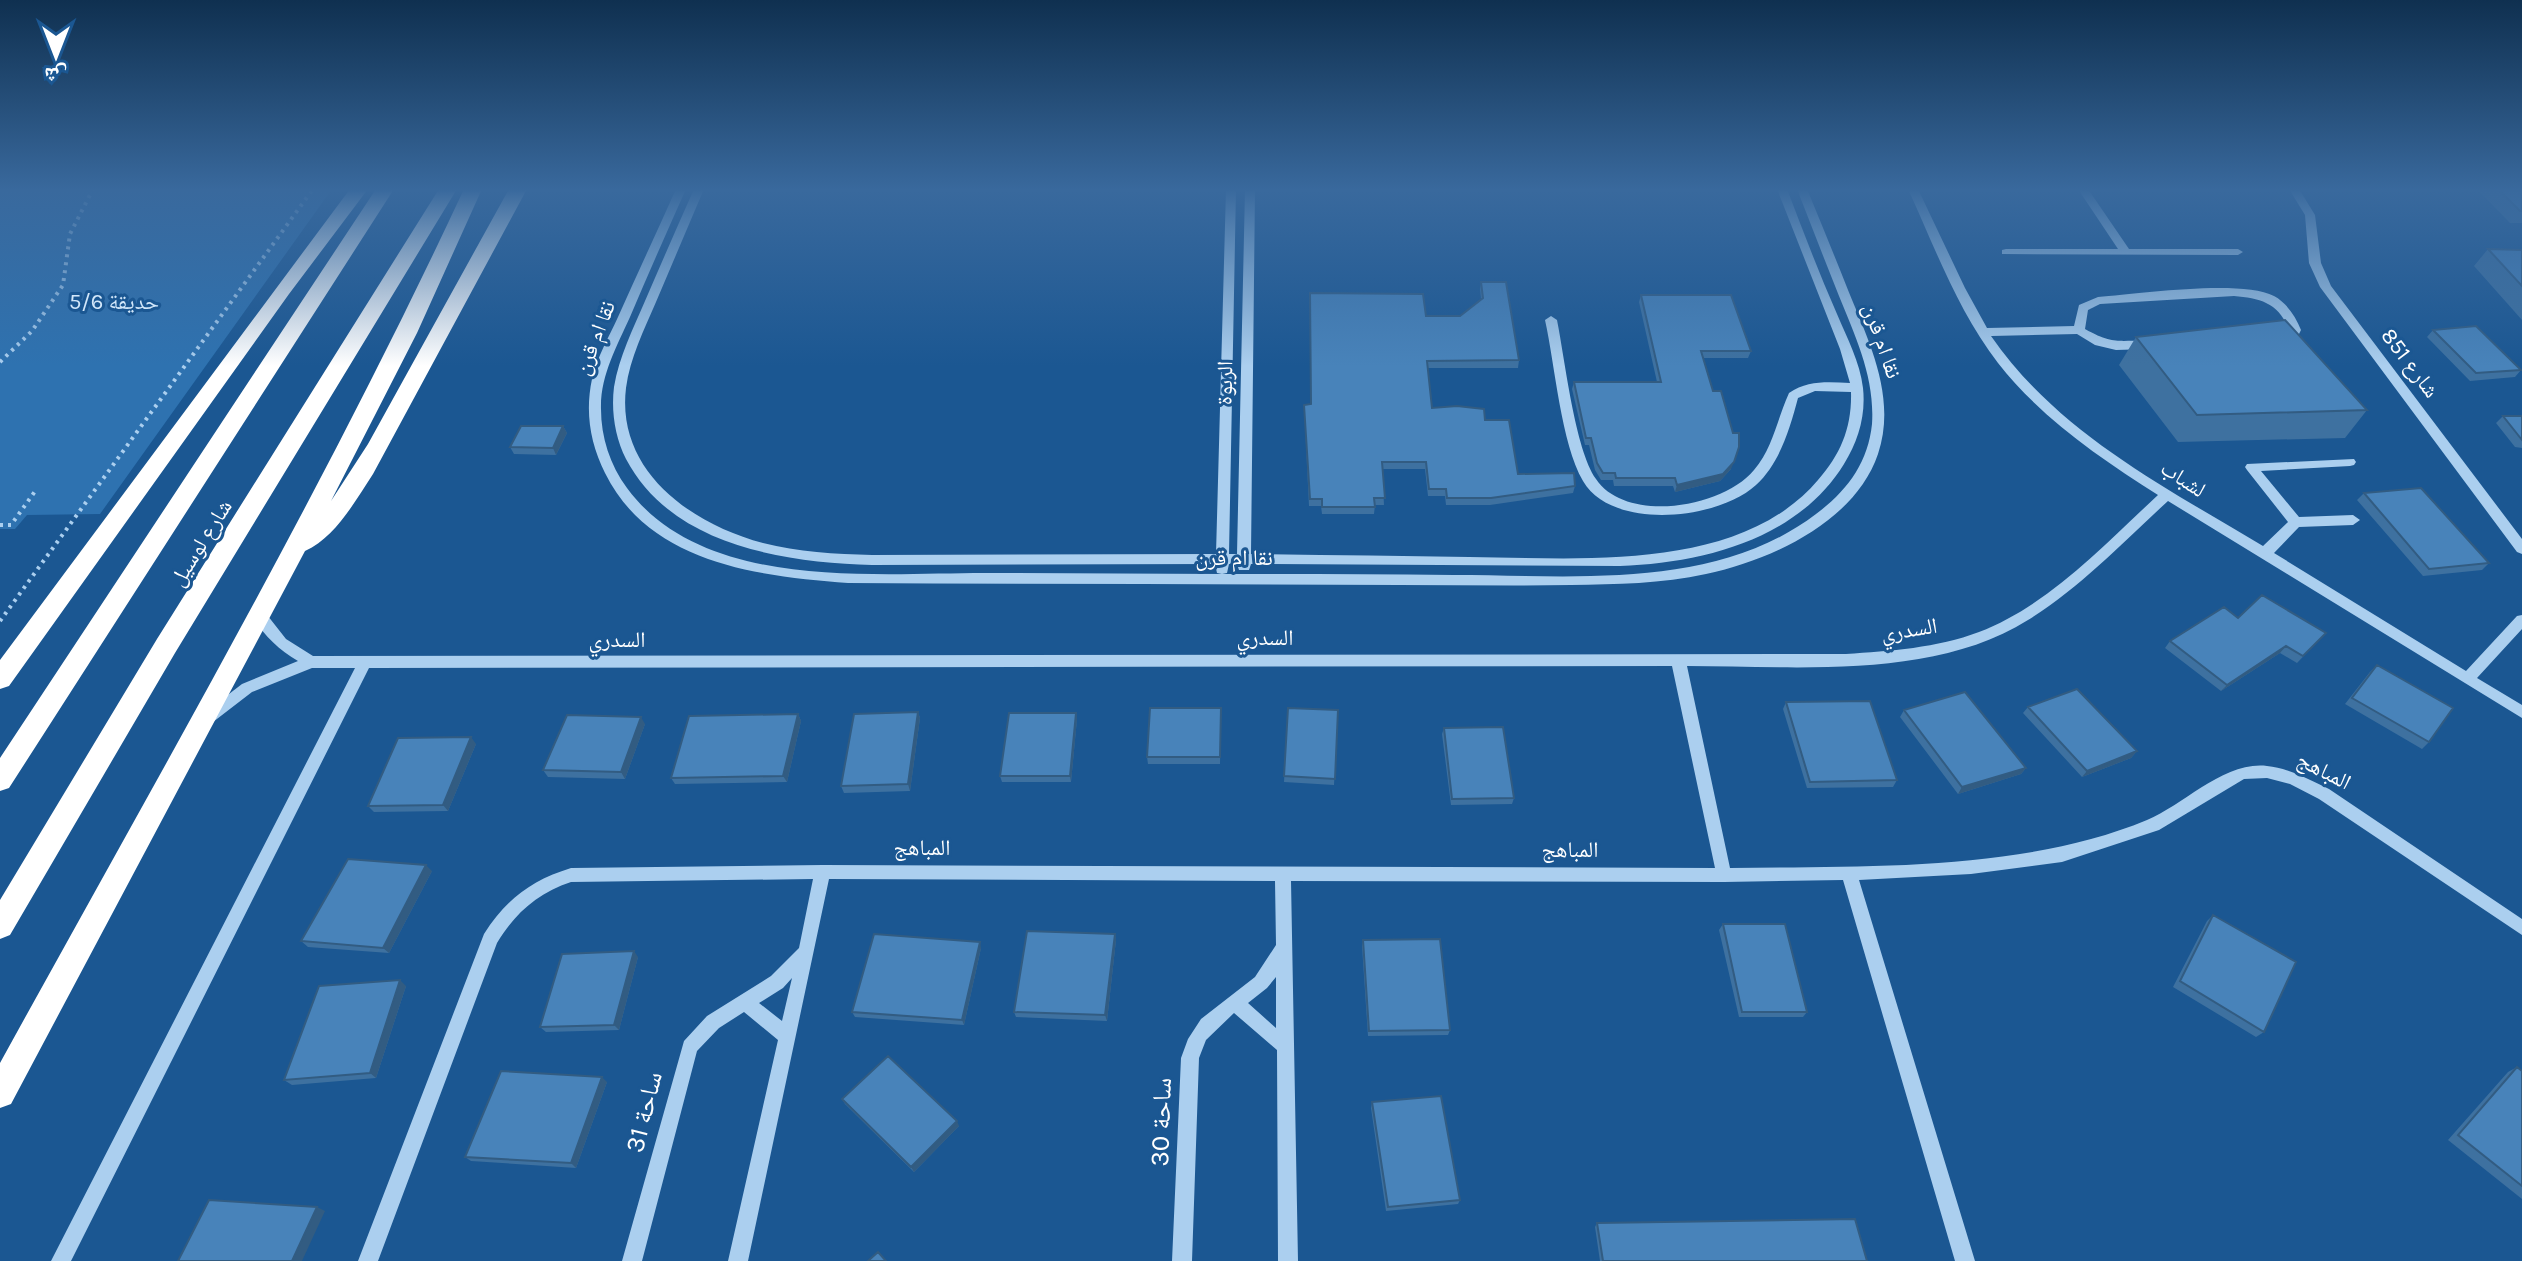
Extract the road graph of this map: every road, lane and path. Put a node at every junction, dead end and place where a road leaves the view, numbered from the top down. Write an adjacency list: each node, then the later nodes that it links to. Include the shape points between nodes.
1 (68, 248): 25 (path, via 63,285 32,331)
2 (270, 248): 42 (path)
3 (314, 248): 46 (highway)
4 (347, 248): 50 (highway, شارع لوسيل)
5 (412, 248): 55 (highway, شارع لوسيل)
6 (446, 248): 33 (highway)
7 (486, 248): 33 (highway, via 337,510 319,533)
8 (655, 248): 38 (street, نقا ام قرن, via 606,358 594,402 597,440 613,478 655,524 692,548 746,565 862,578)
9 (674, 248): 37 (street, نقا ام قرن, via 617,392 618,422 629,455 676,509 741,542 801,555)
10 (1230, 248): 37 (street, الربوة)
11 (1249, 248): 36 (street, الربوة)
12 (1805, 248): 26 (street, نقا ام قرن)
13 (1826, 248): 39 (street, نقا ام قرن, via 1871,361 1880,402 1866,469 1805,529 1727,564 1646,578)
14 (1942, 248): 22 (street, لشباب)
15 (2123, 248): 18 (street)
16 (2313, 248): 34 (street, شارع 851, via 2326,287)
17 (2006, 252): 18 (street)
18 (2126, 252): 19 (street)
19 (2238, 252)
20 (1551, 320): 26 (street, via 1590,483 1642,512 1711,502 1741,490 1765,467 1793,396 1818,386)
21 (2079, 330): 22 (street); 23 (street, via 2083,308 2098,301 2238,292 2279,304 2295,330 2293,335); 24 (street, via 2116,346)
22 (1984, 332): 29 (street, لشباب, via 2044,406)
23 (2272, 338)
24 (2155, 345)
25 (0, 362)
26 (1857, 388): 36 (street, نقا ام قرن, via 1854,431 1820,489 1776,522 1726,545 1655,560)
27 (2350, 462): 31 (street, via 2251,467)
28 (36, 490): 32 (path, via 11,525)
29 (2168, 494): 35 (street, لشباب); 43 (street, السدري, via 2081,572 2022,617 1986,634 1901,656)
30 (2353, 520): 31 (street)
31 (2296, 522): 35 (street)
32 (0, 525)
33 (296, 547): 40 (highway)
34 (2522, 549)
35 (2265, 553): 47 (street, لشباب)
36 (1244, 559): 37 (street, نقا ام قرن); 39 (street, الربوة)
37 (1223, 560): 38 (street, الربوة)
38 (1222, 578): 39 (street, نقا ام قرن)
39 (1243, 578)
40 (259, 615): 44 (street, via 268,632); 49 (highway)
41 (2522, 620): 47 (street)
42 (0, 621)
43 (1678, 659): 45 (street, السدري); 54 (street)
44 (311, 662): 45 (street, السدري); 49 (street, السدري, via 247,688)
45 (365, 662): 64 (street)
46 (0, 679)
47 (2467, 679): 48 (street, لشباب)
48 (2522, 712)
49 (204, 721): 63 (highway)
50 (0, 780)
51 (823, 872): 52 (street, المباهج); 58 (street); 65 (street, المباهج, via 571,875 533,890 511,907 490,939)
52 (1283, 873): 54 (street, المباهج); 57 (street)
53 (1849, 873): 54 (street, المباهج); 56 (street, المباهج, via 1993,865 2062,855 2153,825 2242,773 2267,772 2324,794); 70 (street)
54 (1724, 875)
55 (0, 926)
56 (2522, 928)
57 (1284, 946): 60 (street, ساحة 30, via 1258,986); 62 (street)
58 (806, 952): 59 (street, ساحة 31, via 777,982); 61 (street)
59 (744, 1001): 61 (street); 66 (street, ساحة 31, via 699,1034 684,1060)
60 (1234, 1002): 62 (street); 68 (street, ساحة 30, via 1209,1020 1193,1042)
61 (787, 1036): 67 (street)
62 (1286, 1047): 69 (street)
63 (0, 1093)
64 (61, 1261)
65 (368, 1261)
66 (632, 1261)
67 (738, 1261)
68 (1182, 1261)
69 (1288, 1261)
70 (1965, 1261)

